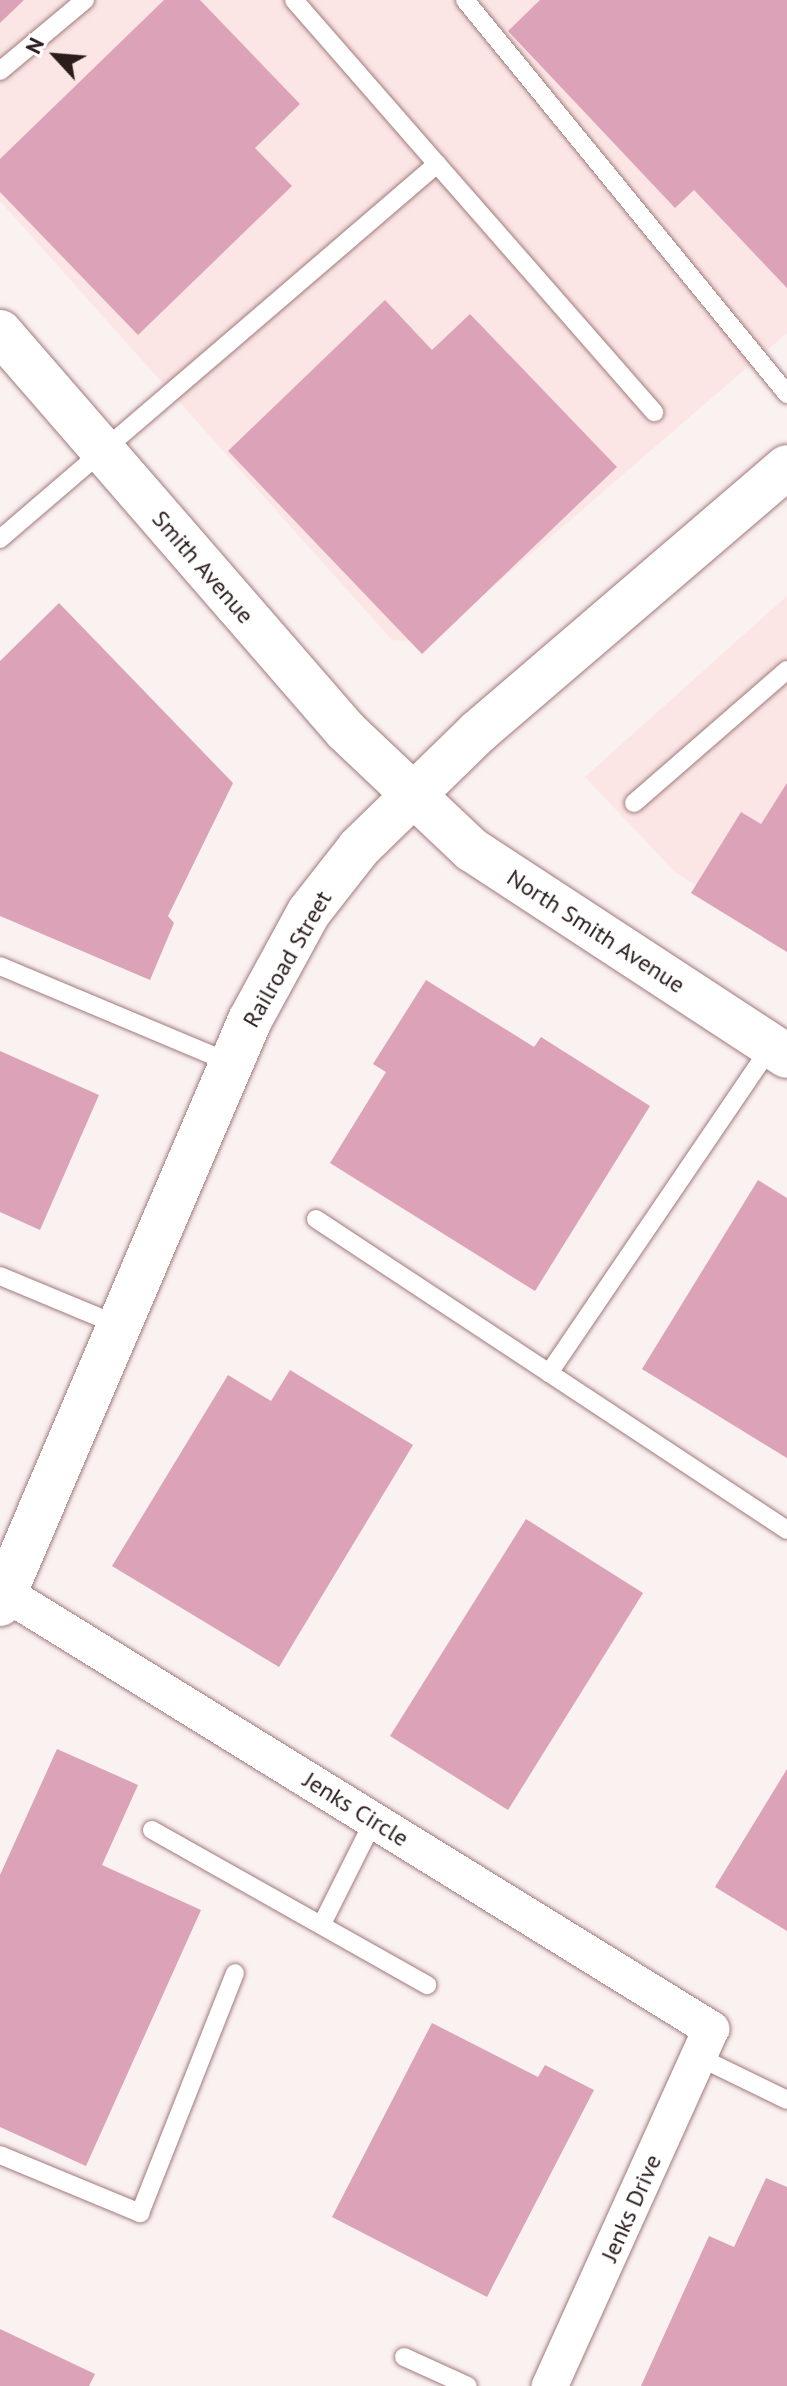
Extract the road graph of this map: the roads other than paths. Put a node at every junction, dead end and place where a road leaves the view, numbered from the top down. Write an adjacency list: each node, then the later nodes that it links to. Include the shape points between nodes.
1 (85, 0): 4 (lane)
2 (294, 0): 5 (lane)
3 (465, 0): 7 (lane)
4 (0, 71)
5 (437, 164): 8 (lane); 9 (lane)
6 (0, 332): 9 (main road, Smith Avenue)
7 (787, 394)
8 (654, 412)
9 (104, 452): 11 (lane); 13 (main road, Smith Avenue, via 355,741)
10 (787, 467): 13 (main road, Railroad Street)
11 (0, 539)
12 (787, 670): 14 (lane)
13 (414, 795): 16 (main road, North Smith Avenue, via 472,850); 17 (main road, Railroad Street, via 309,912)
14 (634, 803)
15 (0, 966): 17 (lane)
16 (779, 1051): 21 (lane)
17 (231, 1063): 20 (main road, Railroad Street)
18 (316, 1219): 21 (lane)
19 (0, 1276): 20 (lane)
20 (118, 1325): 23 (main road, Railroad Street)
21 (549, 1373): 22 (lane)
22 (787, 1530)
23 (2, 1595): 24 (street, Jenks Circle)
24 (374, 1820): 26 (lane); 29 (street, Jenks Circle)
25 (152, 1830): 26 (lane)
26 (322, 1924): 28 (lane)
27 (235, 1973): 31 (lane, via 140,2213)
28 (427, 1985)
29 (705, 2043): 30 (lane); 34 (street, Jenks Drive)
30 (787, 2100)
31 (0, 2155)
32 (404, 2357): 33 (lane)
33 (468, 2386)
34 (550, 2386)

